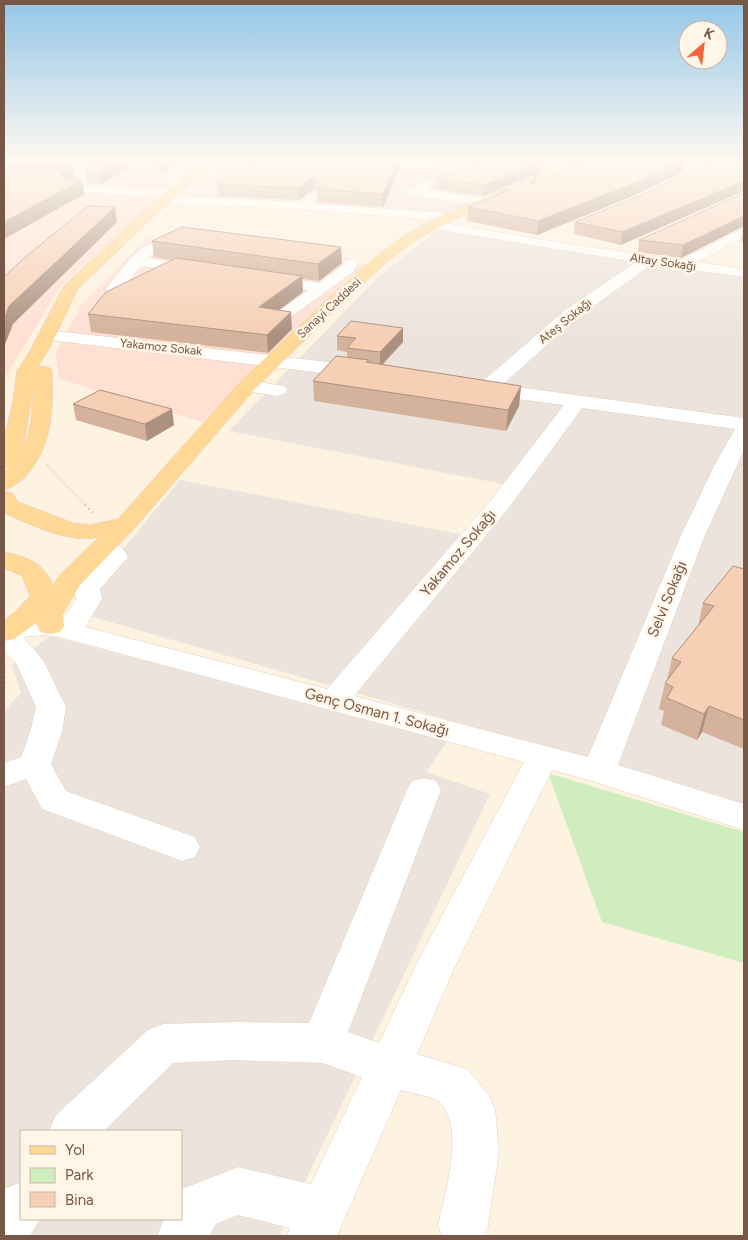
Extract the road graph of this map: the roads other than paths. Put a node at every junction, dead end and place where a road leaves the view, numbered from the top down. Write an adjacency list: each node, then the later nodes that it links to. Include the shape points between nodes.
1 (145, 219): 23 (main road, via 71,288)
2 (427, 219): 4 (street, Altay Sokağı)
3 (446, 219): 4 (main road, Sanayi Caddesi)
4 (441, 221): 8 (street, Altay Sokağı); 21 (main road, Sanayi Caddesi, via 411,236)
5 (744, 232): 15 (street, via 700,254)
6 (559, 235): 8 (street)
7 (161, 239): 13 (street)
8 (535, 243): 11 (street, Altay Sokağı)
9 (640, 243): 11 (street)
10 (732, 250): 15 (street)
11 (614, 255): 12 (street, Altay Sokağı)
12 (649, 260): 15 (street, Altay Sokağı); 28 (street, Ateş Sokağı, via 570,314)
13 (137, 261): 16 (street); 19 (street)
14 (351, 263): 20 (street, via 348,269)
15 (688, 266): 17 (street, Altay Sokağı)
16 (215, 272)
17 (744, 273)
18 (254, 278): 20 (street)
19 (114, 289)
20 (321, 289): 21 (street); 22 (street)
21 (343, 294): 24 (main road, Sanayi Caddesi)
22 (285, 314)
23 (44, 342): 24 (street, Yakamoz Sokak); 33 (main road, via 26,371); 33 (main road, via 39,436 32,456)
24 (274, 360): 25 (street); 26 (main road, Sanayi Caddesi)
25 (380, 374)
26 (247, 386): 29 (street); 35 (main road, Sanayi Caddesi)
27 (467, 386): 28 (street)
28 (486, 388): 30 (street)
29 (277, 390)
30 (577, 401): 31 (street); 40 (street, Yakamoz Sokağı, via 499,505)
31 (744, 424)
32 (744, 431): 43 (street, Selvi Sokağı, via 691,540)
33 (7, 474): 34 (main road)
34 (4, 497): 35 (main road, via 10,507 70,530 90,532)
35 (126, 524): 36 (main road, Sanayi Caddesi)
36 (100, 550): 37 (main road, via 70,565 53,567); 38 (street, via 112,551 115,557 87,588 89,599)
37 (5, 560): 39 (main road, via 25,566 37,576 43,596 24,620)
38 (59, 629): 39 (street, Genç Osman 1. Sokağı, via 27,626); 40 (street, Genç Osman 1. Sokağı)
39 (5, 632): 42 (street, via 29,660 51,707)
40 (334, 701): 41 (street, Genç Osman 1. Sokağı)
41 (542, 758): 43 (street, Genç Osman 1. Sokağı); 49 (street, via 433,971)
42 (35, 764): 44 (street); 47 (street, via 54,800)
43 (598, 771): 46 (street, Genç Osman 1. Sokağı)
44 (4, 775)
45 (424, 790): 48 (street)
46 (744, 817)
47 (182, 847)
48 (322, 1042): 49 (street); 50 (street, via 163,1044)
49 (390, 1067): 52 (street); 53 (street, via 451,1084 472,1109 476,1152)
50 (73, 1130)
51 (20, 1208): 54 (street)
52 (318, 1224): 55 (street, via 238,1191 199,1206)
53 (463, 1226)
54 (4, 1232)
55 (182, 1236)

